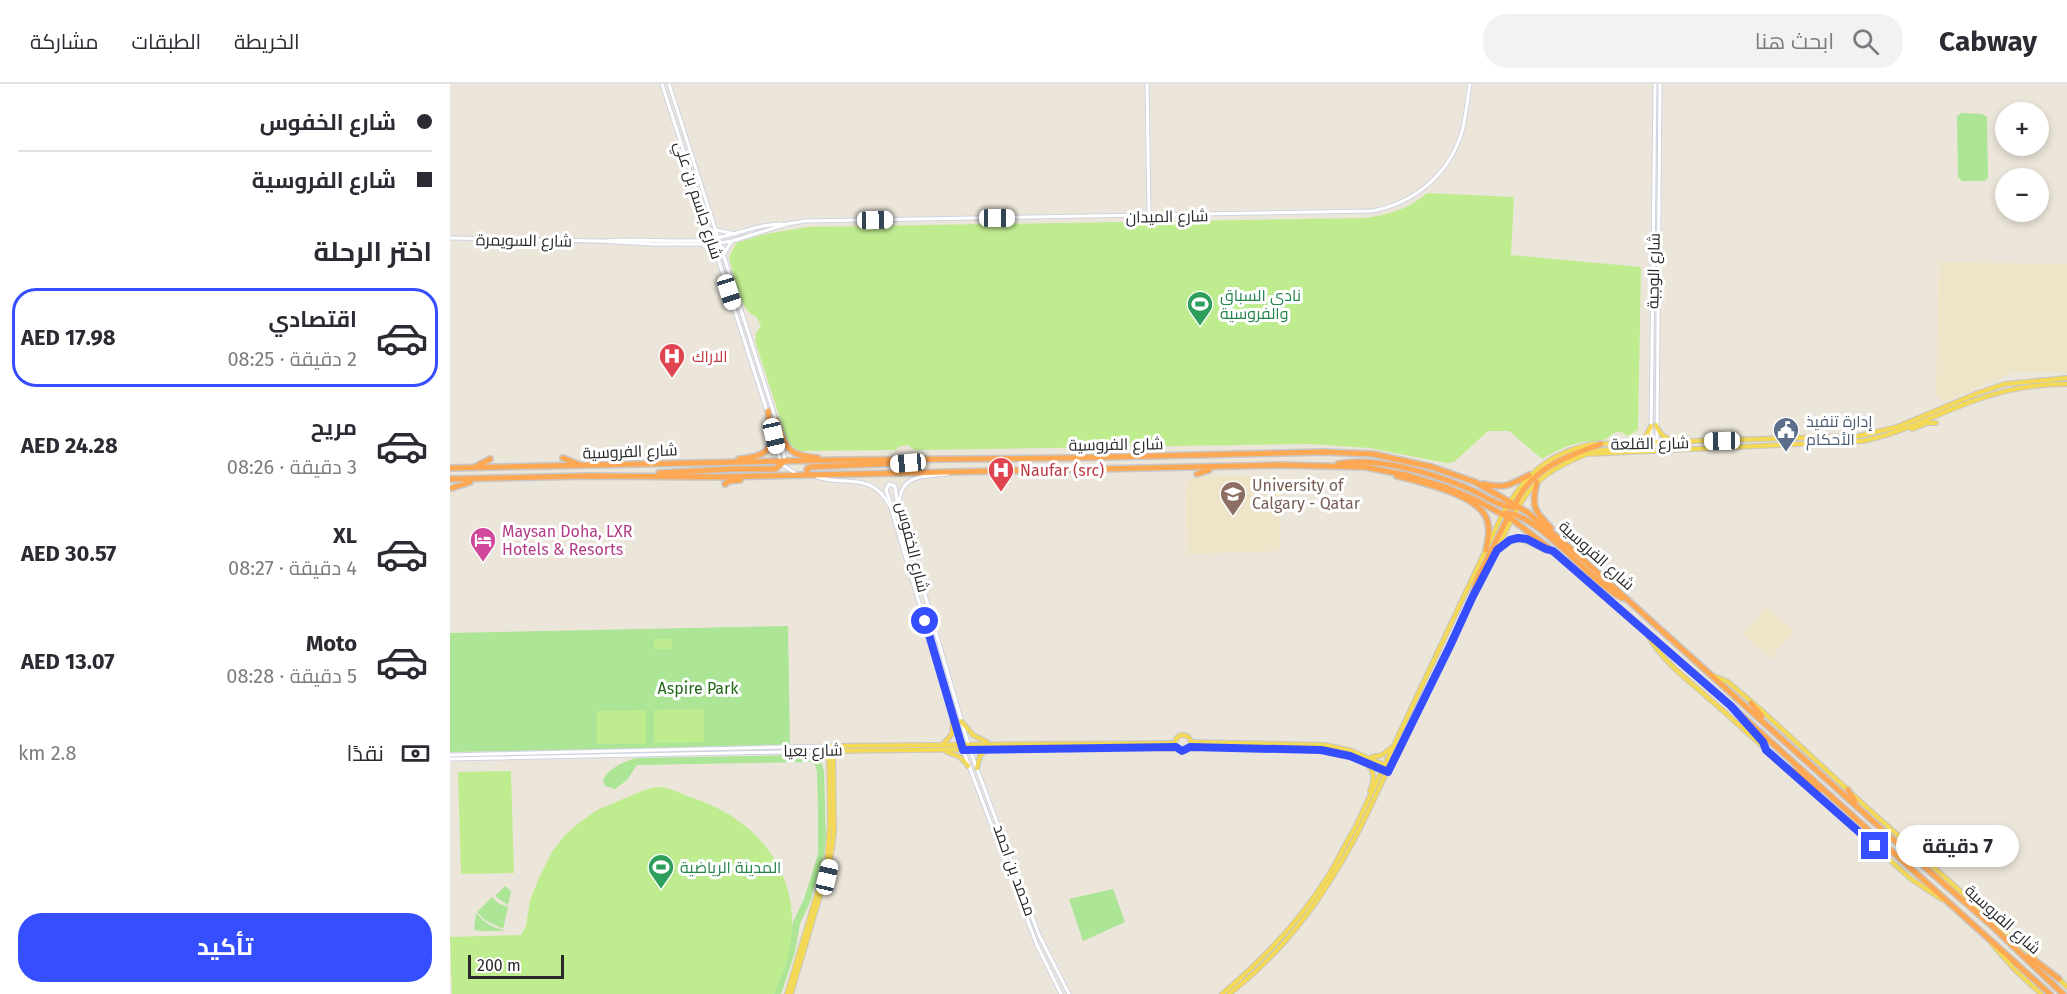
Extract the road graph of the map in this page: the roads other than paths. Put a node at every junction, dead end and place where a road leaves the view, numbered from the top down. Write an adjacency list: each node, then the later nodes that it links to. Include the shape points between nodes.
1 (662, 84): 9 (street, شارع جاسم بن علي)
2 (669, 84): 10 (street, شارع جاسم بن علي)
3 (1147, 84): 7 (street)
4 (1470, 84): 7 (street, شارع الميدان, via 1461,134 1449,161 1424,188 1391,206 1365,212)
5 (1655, 84): 24 (street, شارع الوجبة)
6 (1660, 84): 24 (street, شارع الوجبة)
7 (1149, 216): 8 (street, شارع الميدان)
8 (787, 224): 11 (street, شارع الميدان); 14 (street, شارع الميدان)
9 (708, 229): 15 (street); 16 (street, شارع جاسم بن علي)
10 (715, 230): 11 (street); 13 (street, شارع جاسم بن علي)
11 (738, 234): 13 (street, شارع الميدان)
12 (450, 238): 15 (street, شارع السويمرة)
13 (719, 241): 14 (street, شارع الميدان); 16 (street, شارع السويمرة); 17 (street, شارع جاسم بن علي)
14 (732, 241): 17 (street)
15 (699, 242): 16 (street, شارع السويمرة); 18 (street)
16 (712, 242): 18 (street, شارع جاسم بن علي)
17 (724, 254): 22 (street, شارع جاسم بن علي)
18 (717, 255): 21 (street, شارع جاسم بن علي)
19 (2067, 378): 26 (main road, شارع القلعة, via 2005,384 1869,435)
20 (2067, 384): 25 (main road, شارع القلعة, via 1992,394)
21 (768, 411): 32 (street, شارع جاسم بن علي); 38 (highway, via 771,440 765,453)
22 (776, 420): 31 (street, شارع جاسم بن علي); 36 (highway, via 790,452)
23 (1936, 423): 25 (main road)
24 (1654, 426): 26 (main road, via 1670,440); 27 (main road, via 1645,438); 29 (street, شارع الوجبة)
25 (1906, 429): 30 (main road, شارع القلعة, via 1854,442)
26 (1707, 441): 29 (main road, شارع القلعة); 30 (main road, via 1668,446)
27 (1626, 442): 28 (main road, شارع القلعة); 29 (main road, شارع القلعة)
28 (1601, 444): 49 (main road, شارع القلعة, via 1561,454); 59 (highway, via 1568,456 1539,474)
29 (1654, 444): 30 (street); 33 (main road)
30 (1666, 450): 33 (main road, شارع القلعة)
31 (784, 453): 32 (street); 39 (street, شارع جاسم بن علي)
32 (778, 454): 39 (street, شارع جاسم بن علي)
33 (1587, 454): 55 (main road, شارع القلعة, via 1564,463)
34 (563, 458): 41 (highway)
35 (490, 459): 44 (highway)
36 (838, 460): 37 (highway, شارع الفروسية); 39 (highway, شارع الفروسية)
37 (923, 460): 48 (highway, via 809,468); 54 (highway, شارع الفروسية, via 1351,452 1396,458)
38 (713, 462): 39 (highway, شارع الفروسية); 41 (highway, شارع الفروسية)
39 (783, 463): 48 (street, via 793,473); 50 (highway, via 775,469)
40 (1278, 465): 42 (highway, شارع الفروسية); 46 (highway, شارع الفروسية); 47 (highway, via 1205,470)
41 (581, 466): 44 (highway, شارع الفروسية)
42 (1328, 466): 45 (highway, شارع الفروسية); 59 (highway, via 1368,462 1414,470 1466,487)
43 (450, 468): 44 (highway, شارع الفروسية)
44 (475, 468)
45 (1383, 470): 59 (highway, شارع الفروسية); 61 (highway, via 1477,506 1488,525)
46 (968, 472): 48 (highway, شارع الفروسية); 58 (street, شارع الخفوس, via 910,480 900,490)
47 (1197, 474)
48 (808, 475): 51 (highway, شارع الفروسية); 60 (street, شارع الخفوس, via 855,480 871,486 888,503)
49 (1530, 475): 54 (highway, via 1508,486); 59 (main road, شارع القلعة)
50 (643, 476): 51 (highway, شارع الفروسية); 52 (highway, شارع الفروسية)
51 (763, 476): 56 (highway)
52 (518, 478): 53 (highway, شارع الفروسية); 57 (highway, via 467,482)
53 (450, 479)
54 (1475, 482): 59 (highway, شارع الفروسية)
55 (1537, 482): 59 (main road, شارع القلعة); 64 (highway, via 1533,500 1536,512)
56 (725, 484)
57 (452, 488)
58 (899, 505): 60 (street, via 895,486 889,484 886,490); 72 (street, شارع الخفوس)
59 (1511, 511): 61 (main road); 62 (main road); 63 (highway, شارع الفروسية); 64 (highway, شارع الفروسية); 65 (highway, via 1476,581); 66 (highway, via 1615,595)
60 (898, 528): 71 (street, شارع الخفوس)
61 (1486, 550): 77 (main road)
62 (1497, 550): 63 (highway, via 1518,538); 65 (main road)
63 (1551, 550): 67 (highway, شارع الفروسية)
64 (1578, 555): 66 (highway, شارع الفروسية)
65 (1472, 598): 97 (main road)
66 (1627, 600): 68 (highway, شارع الفروسية)
67 (1648, 635): 70 (highway, شارع الفروسية); 87 (main road, شارع الفروسية, via 1662,657)
68 (1709, 674): 69 (main road, شارع الفروسية, via 1728,682); 89 (highway, شارع الفروسية)
69 (1751, 703): 89 (highway); 98 (main road, شارع الفروسية)
70 (1735, 710): 87 (highway); 99 (highway, شارع الفروسية)
71 (953, 718): 73 (main road, via 952,734); 74 (street, شارع الخفوس)
72 (961, 721): 75 (street, شارع الخفوس); 76 (main road, via 980,740)
73 (944, 743): 74 (main road, شارع بعيا); 80 (main road, شارع بعيا)
74 (960, 743): 75 (main road, شارع بعيا); 84 (street, محمد بن احمد)
75 (968, 743): 76 (main road, شارع بعيا); 85 (street, محمد بن احمد)
76 (993, 743): 78 (main road, شارع بعيا)
77 (1396, 743): 91 (main road, via 1382,755); 97 (main road)
78 (1175, 745): 79 (main road, via 1182,751); 79 (main road, via 1176,738 1183,735); 86 (main road, شارع بعيا)
79 (1190, 745): 91 (main road, via 1321,745); 92 (main road, via 1321,750)
80 (831, 748): 82 (street, شارع بعيا); 83 (main road, شارع بعيا); 88 (street, شارع بعيا); 93 (main road)
81 (937, 749): 83 (main road, شارع بعيا); 84 (main road, شارع بعيا); 94 (main road, via 957,755)
82 (745, 750): 88 (street, شارع بعيا); 90 (street, شارع بعيا)
83 (846, 750): 93 (main road, via 837,755)
84 (963, 750): 85 (main road, شارع بعيا); 94 (street, محمد بن احمد)
85 (970, 750): 86 (main road, شارع بعيا); 96 (street, محمد بن احمد)
86 (986, 750): 96 (main road)
87 (1766, 750): 95 (main road, شارع الفروسية)
88 (820, 751): 93 (main road)
89 (1798, 754): 101 (highway, شارع الفروسية)
90 (450, 757)
91 (1368, 757): 97 (main road)
92 (1361, 760): 97 (main road); 100 (main road, via 1371,768 1374,781)
93 (831, 766): 107 (main road, via 827,860)
94 (968, 766): 108 (street, محمد بن احمد)
95 (1784, 766): 99 (highway); 102 (main road, شارع الفروسية, via 1920,887)
96 (977, 768): 109 (street, محمد بن احمد, via 1039,935)
97 (1386, 768): 100 (main road); 111 (main road, via 1352,844 1309,913 1260,968)
98 (1848, 790): 101 (highway); 105 (main road, شارع الفروسية)
99 (1837, 803): 102 (highway, شارع الفروسية)
100 (1355, 828): 110 (main road, via 1330,872 1289,929)
101 (1896, 842): 104 (highway, شارع الفروسية)
102 (1949, 903): 103 (highway, شارع الفروسية)
103 (1985, 937): 112 (main road, شارع الفروسية); 113 (highway, شارع الفروسية)
104 (2009, 941): 105 (highway); 114 (highway, شارع الفروسية)
105 (2059, 979): 106 (main road, شارع الفروسية)
106 (2067, 987)
107 (789, 994)
108 (1060, 994)
109 (1069, 994)
110 (1222, 994)
111 (1229, 994)
112 (2041, 994)
113 (2050, 994)
114 (2063, 994)

